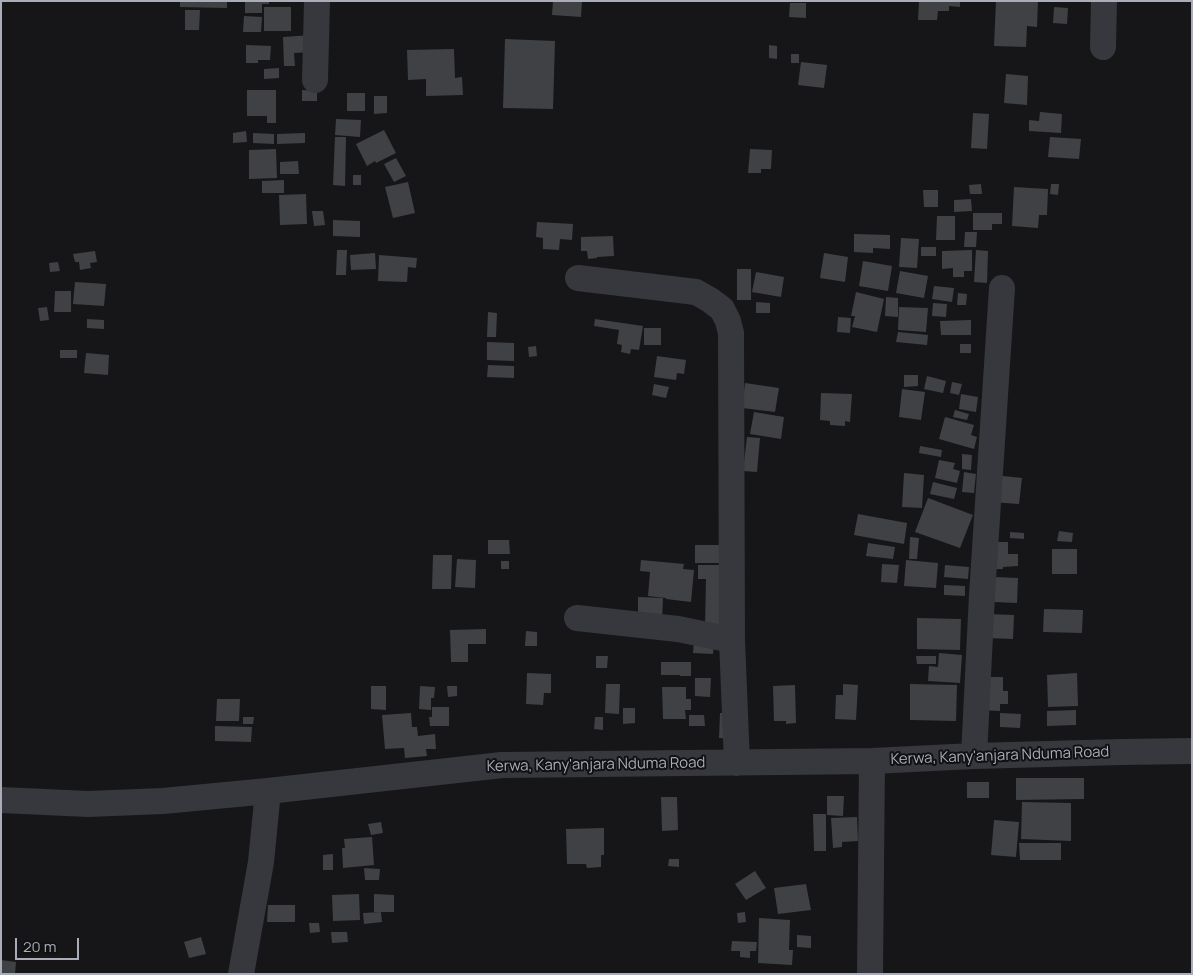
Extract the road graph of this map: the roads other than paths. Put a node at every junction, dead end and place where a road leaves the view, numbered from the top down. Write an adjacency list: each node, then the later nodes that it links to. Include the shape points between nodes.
1 (317, 1): 4 (street)
2 (1104, 1): 3 (street)
3 (1103, 47)
4 (315, 80)
5 (578, 278): 8 (street, via 696,292 722,309 728,321 731,333)
6 (1002, 288): 10 (street)
7 (577, 618): 8 (street, via 678,629)
8 (732, 640): 12 (street)
9 (1192, 751): 10 (street, Kerwa, Kany'anjara Nduma Road)
10 (974, 756): 11 (street, Kerwa, Kany'anjara Nduma Road)
11 (872, 761): 12 (street, Kerwa, Kany'anjara Nduma Road); 16 (street)
12 (737, 763): 13 (street, Kerwa, Kany'anjara Nduma Road, via 502,765)
13 (268, 791): 14 (street, Kerwa, Kany'anjara Nduma Road, via 88,804); 15 (street, via 261,862)
14 (1, 800)
15 (241, 974)
16 (870, 974)

